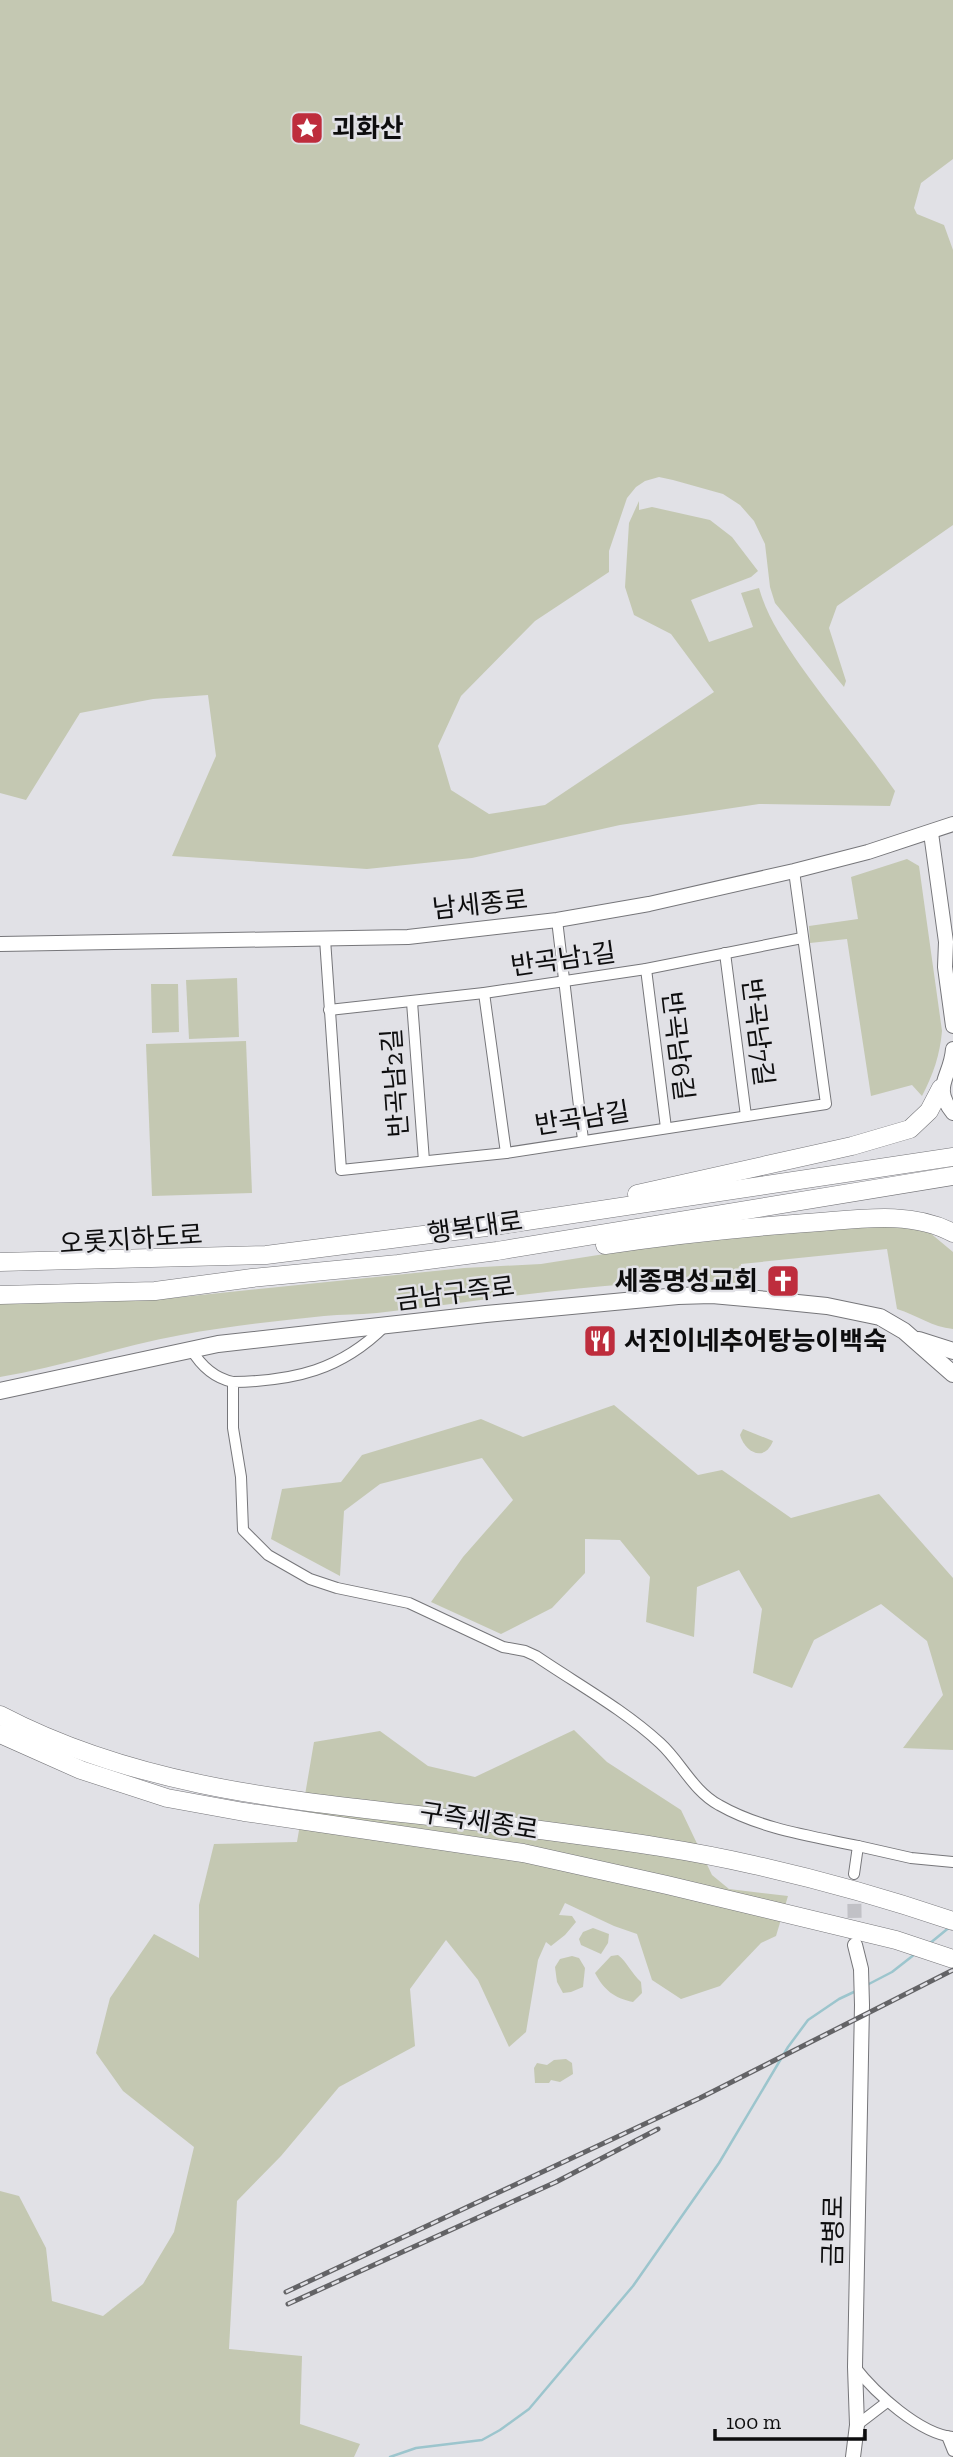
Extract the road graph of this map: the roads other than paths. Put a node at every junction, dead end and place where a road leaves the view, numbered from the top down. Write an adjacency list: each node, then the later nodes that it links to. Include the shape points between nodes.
1 (953, 824): 2 (street, 남세종로)
2 (932, 833): 3 (street, 남세종로); 7 (street)
3 (794, 871): 4 (street, 남세종로); 5 (street, 반곡남길)
4 (557, 920): 6 (street, 남세종로, via 408,937); 12 (street)
5 (802, 938): 9 (street, 반곡남1길); 20 (street, 반곡남길, via 826,1104)
6 (325, 939): 8 (street, 남세종로); 15 (street, 반곡남길)
7 (946, 942): 10 (street); 16 (street)
8 (0, 944)
9 (725, 953): 11 (street, 반곡남1길); 20 (street, 반곡남7길)
10 (953, 961)
11 (646, 970): 12 (street, 반곡남1길); 21 (street, 반곡남6길)
12 (564, 982): 13 (street, 반곡남1길); 22 (street)
13 (484, 993): 14 (street, 반곡남1길); 23 (street)
14 (412, 1002): 15 (street, 반곡남1길); 25 (street, 반곡남2길)
15 (328, 1010): 25 (street, 반곡남길, via 341,1170)
16 (953, 1026)
17 (953, 1049): 18 (street)
18 (947, 1077): 19 (street, via 945,1104); 27 (highway, via 929,1111 910,1129)
19 (953, 1113)
20 (746, 1116): 21 (street, 반곡남길)
21 (666, 1128): 22 (street, 반곡남길)
22 (583, 1140): 23 (street, 반곡남길)
23 (506, 1153): 25 (street, 반곡남길)
24 (953, 1157): 27 (highway, 행복대로)
25 (424, 1161)
26 (953, 1176): 29 (highway, 행복대로)
27 (494, 1226): 30 (highway, 행복대로)
28 (953, 1233): 29 (highway, via 941,1226 883,1217 715,1229 561,1251)
29 (497, 1251): 33 (highway, 행복대로)
30 (266, 1255): 31 (highway, 행복대로); 32 (highway, 오롯지하도로, via 116,1269)
31 (0, 1262)
32 (0, 1273)
33 (252, 1278): 34 (highway, 오롯지하도로); 35 (highway, 행복대로, via 155,1292)
34 (0, 1287)
35 (0, 1295)
36 (385, 1326): 37 (main road, 금남구즉로, via 630,1299 712,1295 857,1311 894,1324); 39 (main road, 금남구즉로); 42 (street, via 369,1342 326,1367 274,1381)
37 (913, 1338): 38 (street); 40 (main road, 금남구즉로); 41 (main road, 금남구즉로)
38 (953, 1341)
39 (191, 1349): 42 (street, via 209,1372); 43 (main road, 금남구즉로)
40 (953, 1351)
41 (953, 1374)
42 (233, 1382): 46 (street, via 243,1530 268,1555 310,1579 409,1603 503,1647 536,1656 661,1744 715,1803 745,1819)
43 (0, 1391)
44 (0, 1714): 49 (highway, 구즉세종로, via 37,1734 136,1769 231,1792 675,1849 765,1867)
45 (0, 1734): 51 (highway, 구즉세종로, via 81,1770 167,1798 523,1853 896,1940)
46 (858, 1846): 47 (street); 48 (street)
47 (953, 1862)
48 (854, 1874)
49 (953, 1921)
50 (855, 1945): 52 (street, 금병로, via 862,2005)
51 (952, 1958)
52 (855, 2368): 53 (street); 54 (street, 금병로)
53 (887, 2402): 54 (street); 55 (street)
54 (857, 2425): 57 (street, 금병로)
55 (950, 2436): 56 (street)
56 (953, 2451)
57 (853, 2457)

